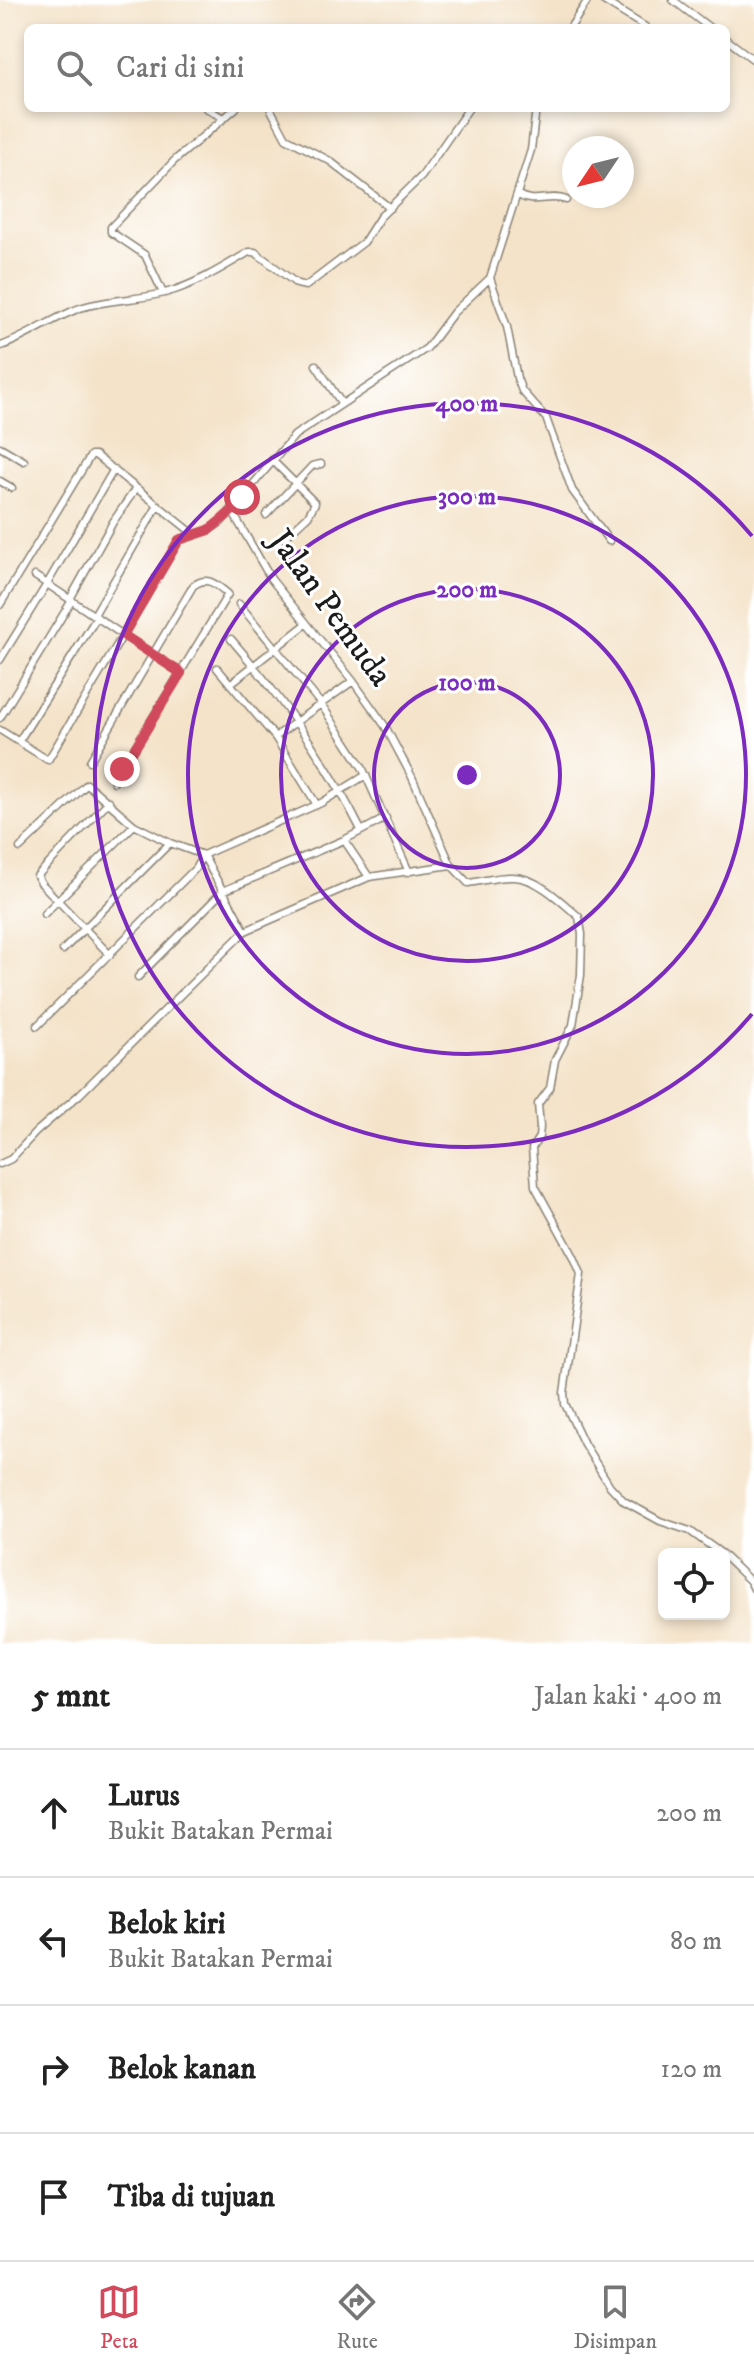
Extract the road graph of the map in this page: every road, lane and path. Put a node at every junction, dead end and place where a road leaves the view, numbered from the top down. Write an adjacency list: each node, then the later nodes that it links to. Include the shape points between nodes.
1 (588, 0): 6 (street)
2 (602, 0): 7 (street)
3 (673, 0): 5 (street)
4 (690, 0): 5 (street)
5 (683, 8): 8 (street)
6 (573, 24)
7 (641, 24)
8 (705, 24)
9 (730, 42): 10 (street)
10 (754, 60)
11 (213, 112): 16 (street)
12 (231, 112): 16 (street)
13 (272, 112): 19 (street, via 286,138 330,161)
14 (466, 112): 19 (street, via 422,176)
15 (536, 112): 17 (street, Jalan Pemuda)
16 (223, 118): 21 (street, via 111,227 145,255)
17 (517, 194): 18 (street, via 531,201); 20 (street, Jalan Pemuda)
18 (562, 199)
19 (390, 208): 21 (street, via 357,248 306,286 249,252 193,284)
20 (490, 278): 24 (street, Jalan Pemuda, via 454,312 427,348); 39 (street, via 522,391 546,418 572,490)
21 (163, 293): 22 (street, via 78,309)
22 (1, 346)
23 (316, 365): 24 (street)
24 (342, 404): 26 (street, Jalan Pemuda, via 295,435)
25 (0, 447): 27 (street)
26 (272, 460): 31 (street); 35 (street, Jalan Pemuda)
27 (24, 461)
28 (321, 464): 31 (street)
29 (114, 469): 33 (street); 41 (street); 44 (street, via 95,455 88,457)
30 (0, 481): 32 (street)
31 (295, 482): 36 (street); 38 (street, via 315,503)
32 (12, 488)
33 (136, 488): 34 (street); 42 (street)
34 (158, 505): 37 (street); 45 (street)
35 (232, 511): 37 (street); 46 (street, Jalan Pemuda)
36 (266, 515)
37 (195, 535): 47 (street, via 179,540)
38 (284, 538)
39 (609, 541)
40 (35, 576): 41 (street)
41 (47, 584): 42 (street); 51 (street)
42 (71, 599): 45 (street); 58 (street)
43 (239, 604): 49 (street)
44 (0, 605)
45 (96, 616): 47 (street); 62 (street)
46 (305, 625): 49 (street); 55 (street, Jalan Pemuda)
47 (123, 635): 50 (street); 62 (street, via 48,760)
48 (231, 639): 52 (street)
49 (276, 648): 52 (street); 57 (street)
50 (153, 655): 54 (street); 54 (street, via 193,586 210,581 228,594); 63 (street)
51 (0, 660)
52 (254, 666): 56 (street); 59 (street)
53 (217, 668): 56 (street)
54 (181, 673): 65 (street)
55 (353, 681): 57 (street); 76 (street, Jalan Pemuda, via 392,739)
56 (230, 684): 61 (street)
57 (321, 704): 59 (street); 64 (street)
58 (0, 718)
59 (297, 721): 61 (street); 66 (street)
60 (0, 730): 62 (street)
61 (275, 737): 68 (street)
62 (19, 741)
63 (90, 761)
64 (366, 775): 66 (street); 69 (street)
65 (114, 782)
66 (341, 791): 68 (street); 71 (street)
67 (109, 801): 70 (street); 74 (street, via 87,784); 80 (street, via 38,873 38,880)
68 (317, 805): 75 (street)
69 (386, 818): 71 (street); 77 (street)
70 (134, 825): 73 (street); 80 (street)
71 (361, 830): 72 (street)
72 (344, 840): 78 (street); 79 (street)
73 (170, 843): 75 (street); 82 (street)
74 (20, 848)
75 (203, 855): 79 (street); 85 (street)
76 (451, 865): 77 (street); 89 (street, via 468,883 522,878 581,922 581,975 573,1025 555,1060 550,1088 538,1104 539,1137 532,1148 535,1186 581,1274 565,1404 584,1444 624,1501 690,1531)
77 (409, 872): 78 (street)
78 (369, 877): 83 (street)
79 (223, 891): 83 (street); 86 (street)
80 (58, 899): 81 (street); 82 (street)
81 (44, 914)
82 (86, 928): 84 (street); 85 (street)
83 (245, 931): 88 (street, via 79,1095)
84 (63, 950)
85 (110, 955): 87 (street)
86 (138, 977)
87 (37, 1026)
88 (0, 1164)
89 (713, 1548)
90 (730, 1562): 91 (street)
91 (754, 1589)

